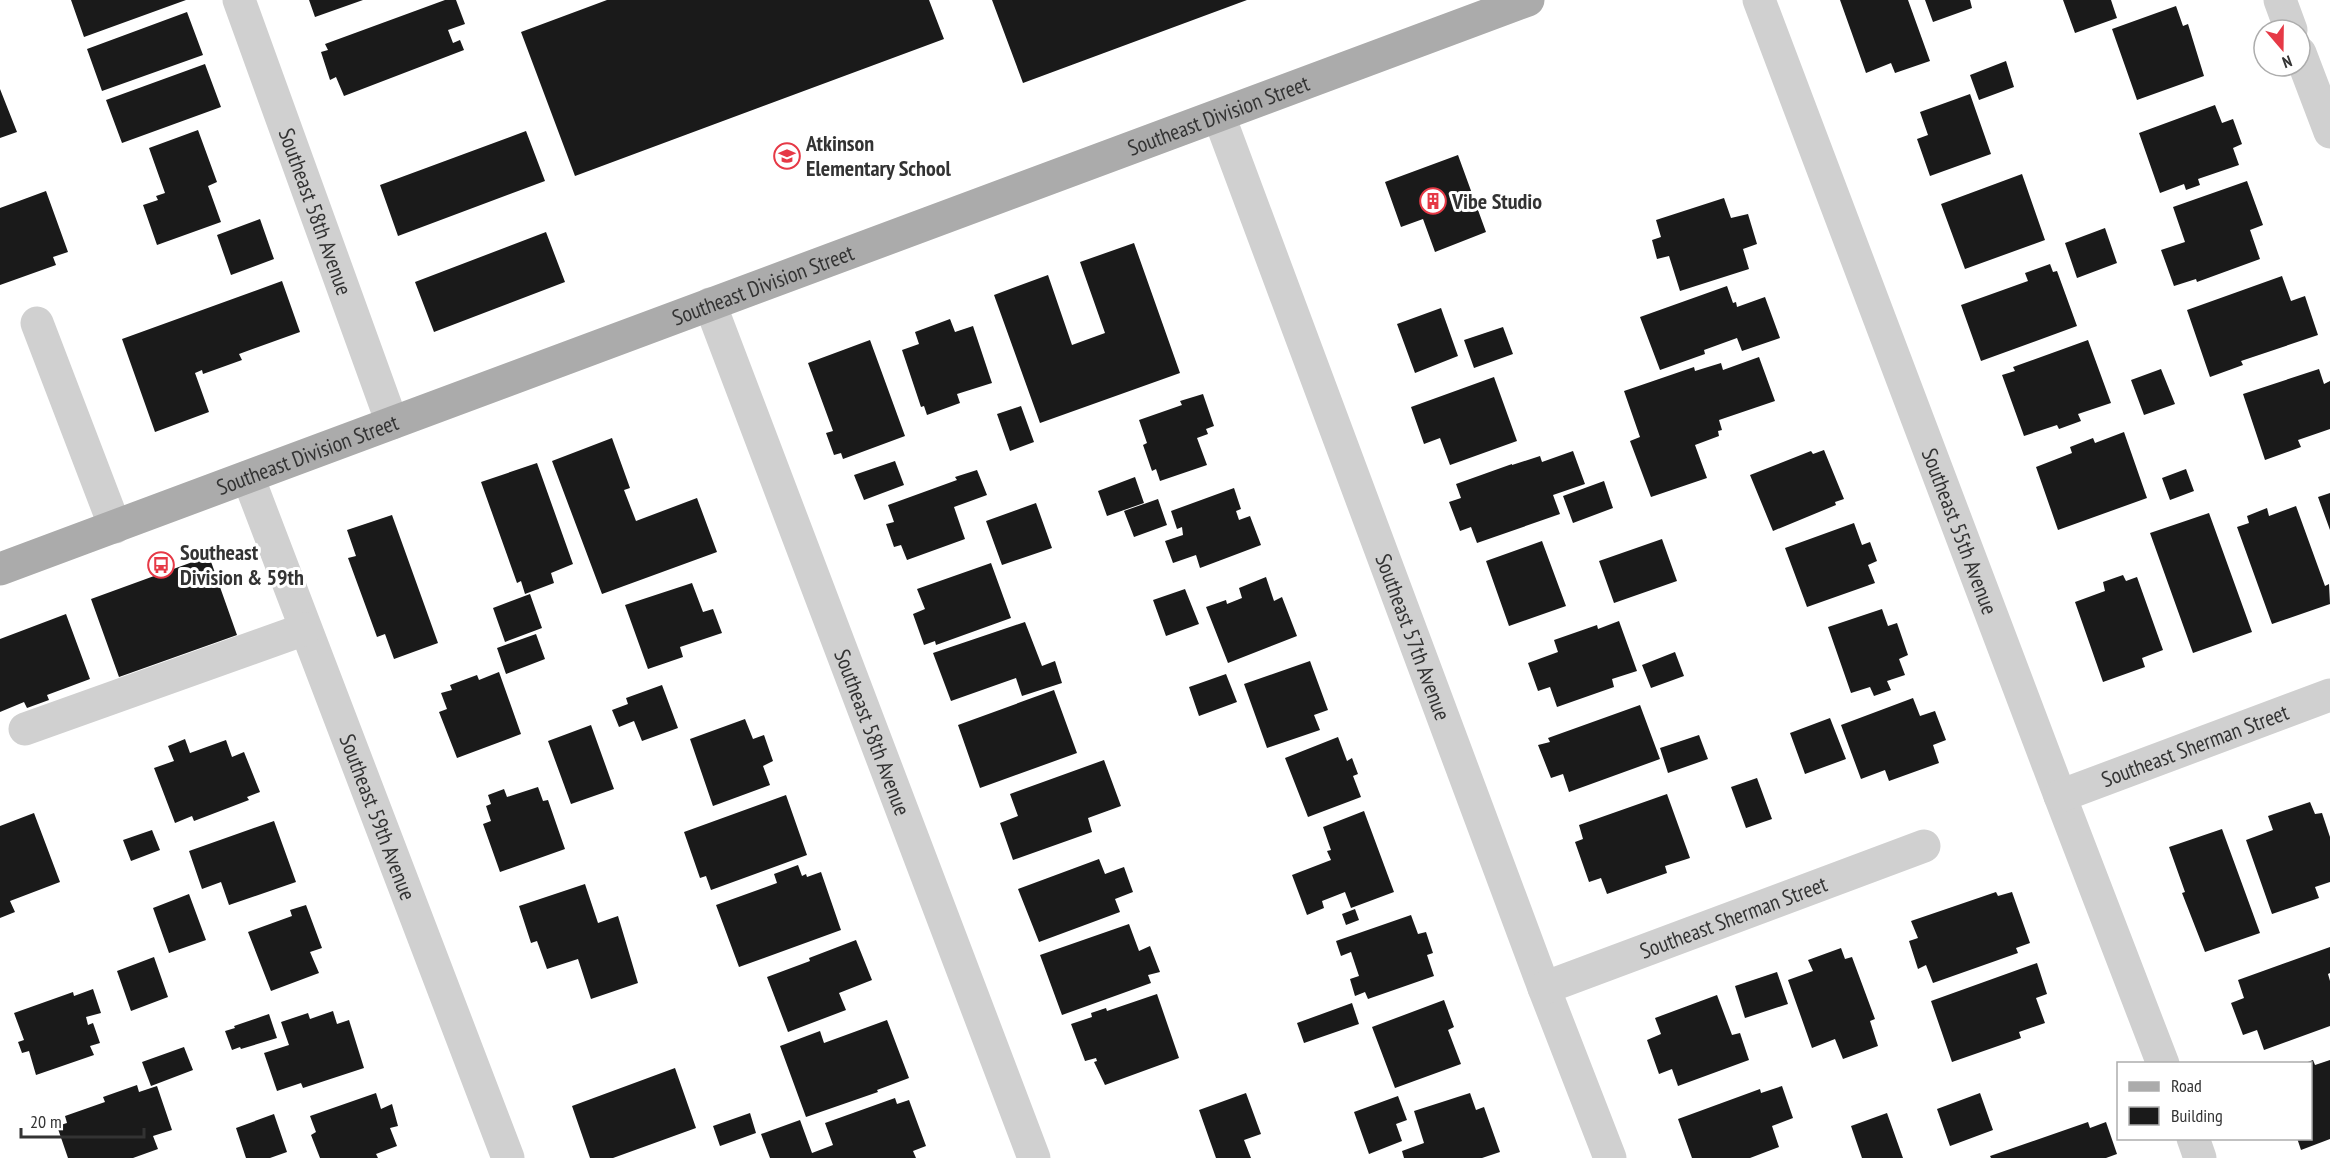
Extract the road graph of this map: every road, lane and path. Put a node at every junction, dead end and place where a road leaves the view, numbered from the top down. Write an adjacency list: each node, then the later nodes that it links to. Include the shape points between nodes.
1 (239, 0): 11 (street, Southeast 58th Avenue)
2 (1527, 0): 7 (main road, Southeast Division Street)
3 (1759, 0): 18 (street, Southeast 55th Avenue)
4 (2280, 0): 5 (street)
5 (2287, 18)
6 (2309, 78): 8 (street)
7 (1219, 116): 9 (main road, Southeast Division Street); 20 (street, Southeast 57th Avenue)
8 (2330, 132)
9 (710, 304): 11 (main road, Southeast Division Street); 24 (street, Southeast 58th Avenue)
10 (37, 323): 13 (street)
11 (393, 423): 12 (main road, Southeast Division Street)
12 (248, 477): 13 (main road, Southeast Division Street); 15 (street, Southeast 59th Avenue)
13 (115, 527): 14 (main road, Southeast Division Street)
14 (0, 569)
15 (305, 629): 17 (street); 23 (street, Southeast 59th Avenue)
16 (2330, 695): 18 (street, Southeast Sherman Street)
17 (25, 729)
18 (2060, 796): 21 (street, Southeast 55th Avenue)
19 (1924, 846): 20 (street, Southeast Sherman Street)
20 (1544, 988): 25 (street, Southeast 57th Avenue)
21 (2162, 1062)
22 (2194, 1140): 26 (street)
23 (508, 1158)
24 (1034, 1158)
25 (1610, 1158)
26 (2200, 1158)

